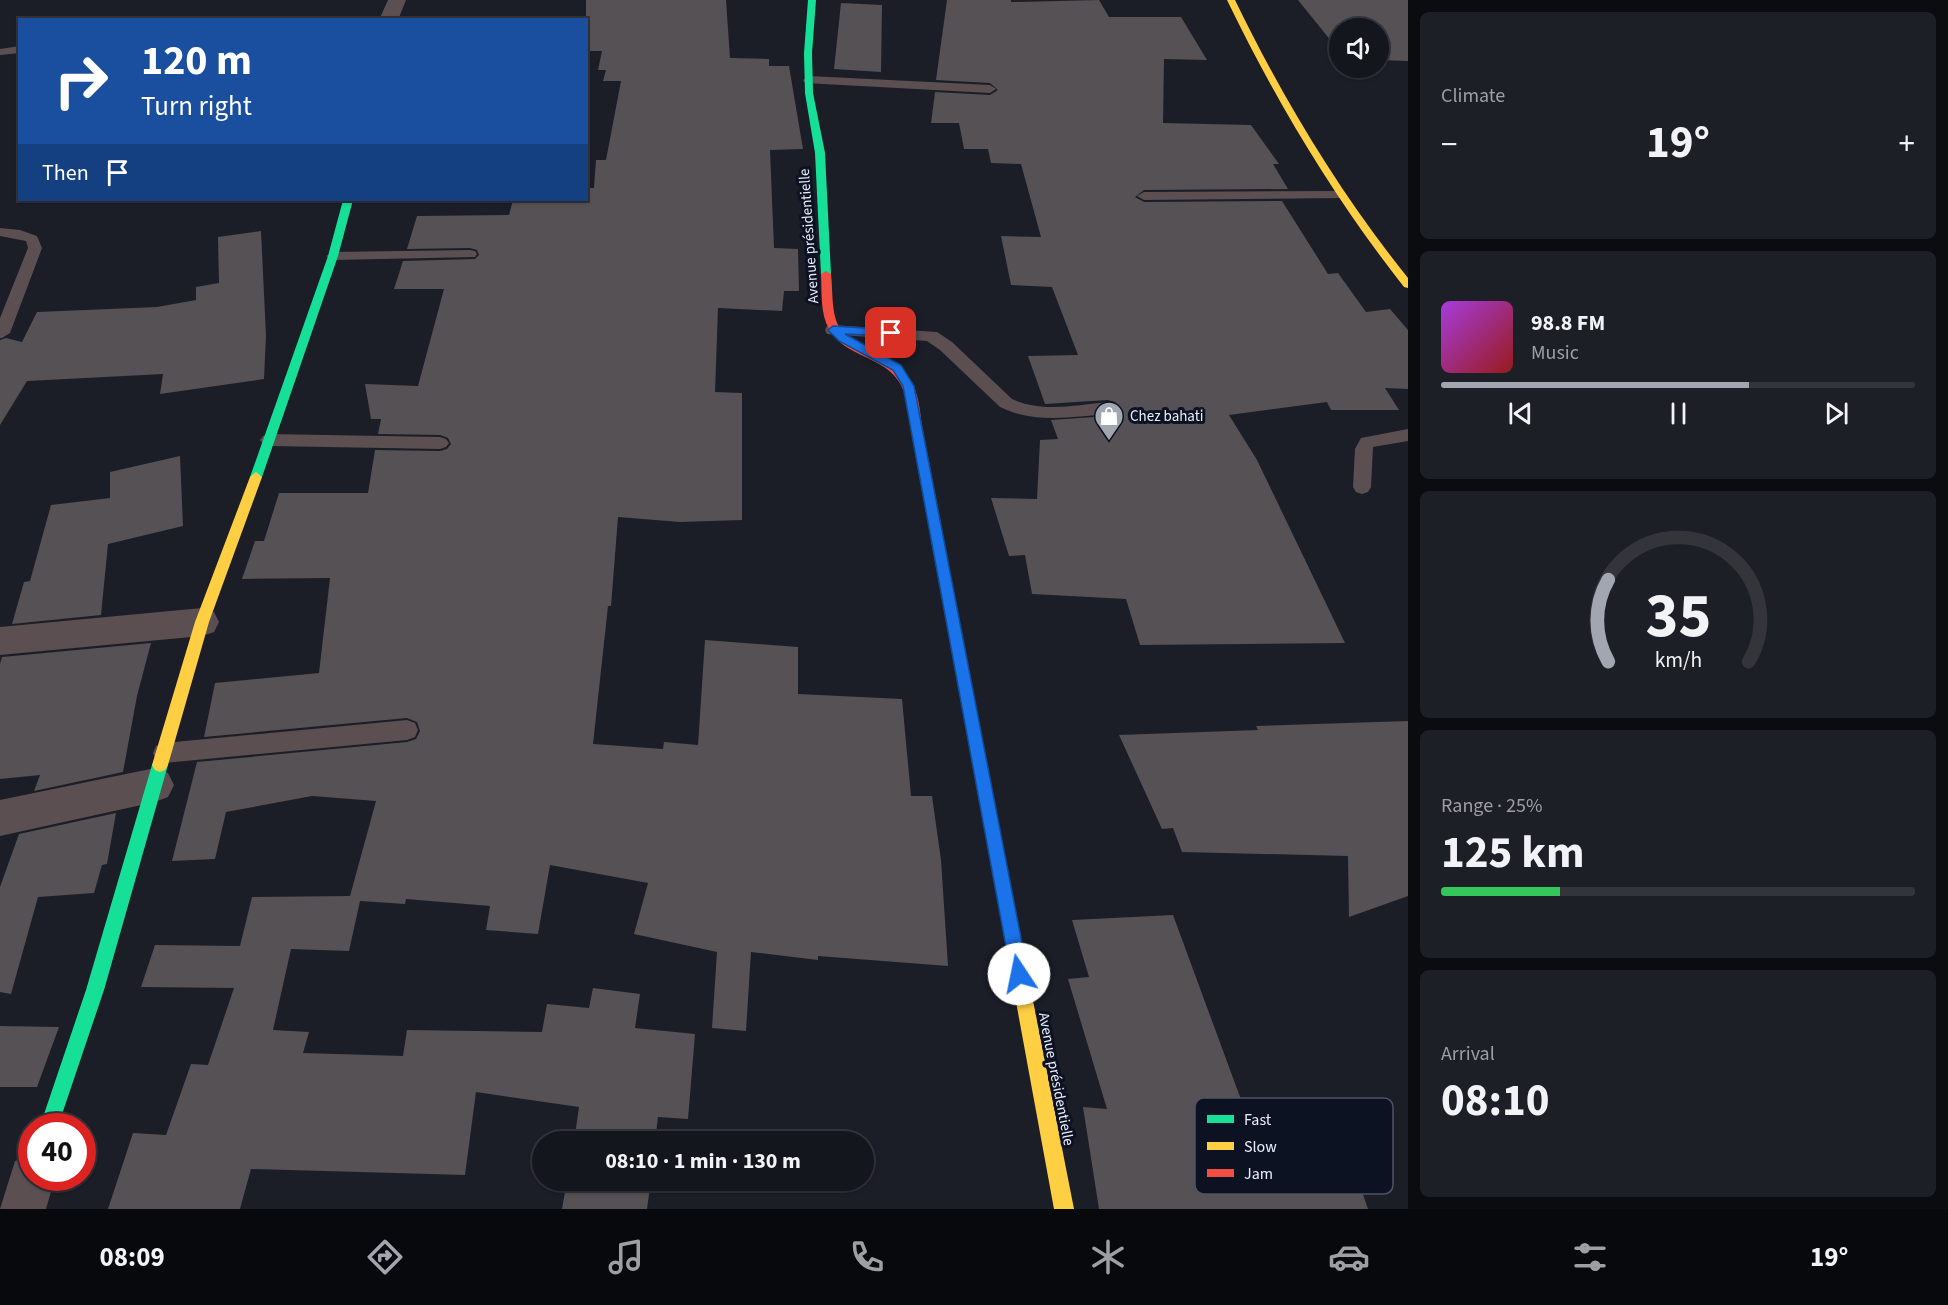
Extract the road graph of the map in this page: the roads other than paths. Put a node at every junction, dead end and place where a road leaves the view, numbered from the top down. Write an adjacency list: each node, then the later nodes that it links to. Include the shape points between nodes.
1 (397, 0): 4 (street)
2 (812, 0): 7 (street, Avenue présidentielle)
3 (1231, 0): 9 (street)
4 (389, 18)
5 (18, 49): 6 (lane)
6 (0, 52)
7 (809, 80): 8 (lane); 16 (street, Avenue présidentielle, via 820,153 823,247)
8 (990, 89)
9 (1339, 195): 10 (lane); 15 (street)
10 (1144, 196)
11 (348, 201): 14 (street)
12 (0, 232): 17 (lane, via 20,234 32,240 35,248)
13 (470, 254): 14 (lane)
14 (333, 256): 20 (street)
15 (1406, 279)
16 (833, 330): 18 (lane, via 931,336 1016,410 1030,413); 31 (street, Avenue présidentielle, via 897,368 908,386)
17 (2, 333)
18 (1108, 408)
19 (1408, 435): 22 (lane, via 1367,442)
20 (269, 440): 21 (lane); 23 (street)
21 (440, 443)
22 (1362, 487)
23 (202, 622): 24 (street); 26 (street)
24 (0, 641)
25 (407, 730): 26 (lane)
26 (159, 769): 27 (street); 28 (street, via 95,990)
27 (0, 818)
28 (53, 1113)
29 (28, 1191): 30 (street)
30 (22, 1209)
31 (1064, 1209)

